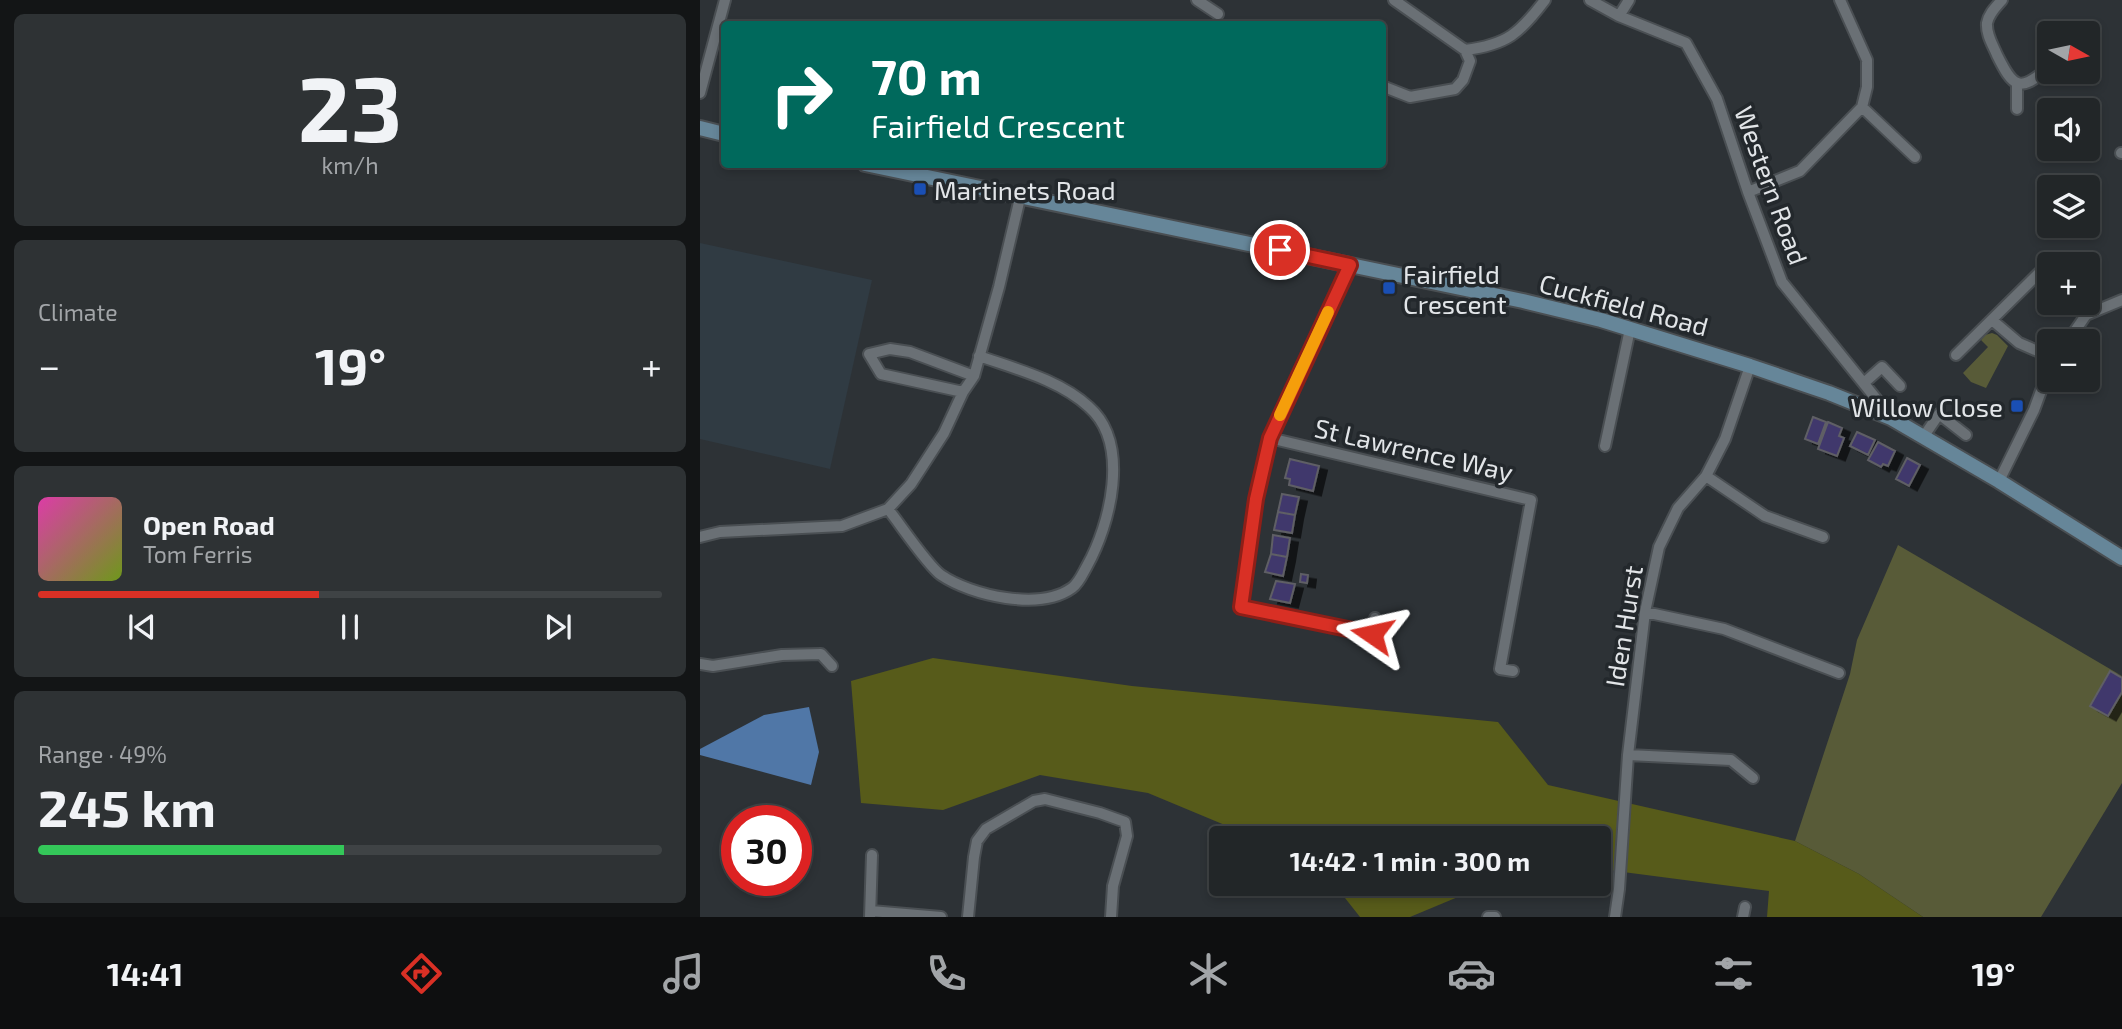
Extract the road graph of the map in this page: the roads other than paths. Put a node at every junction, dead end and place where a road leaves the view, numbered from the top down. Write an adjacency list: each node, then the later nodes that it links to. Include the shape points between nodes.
1 (725, 0): 15 (street)
2 (1197, 0): 9 (street)
3 (1394, 0): 11 (street)
4 (1545, 0): 11 (street, via 1524,27 1491,47)
5 (1590, 0): 10 (street, Western Road)
6 (1629, 0): 10 (street)
7 (1840, 0): 16 (street, via 1867,60)
8 (2002, 0): 13 (street, via 1990,14 1988,36 2009,79)
9 (1218, 15)
10 (1619, 16): 22 (street, Western Road, via 1686,43 1717,99)
11 (1465, 50): 14 (street, via 1470,61 1455,89 1410,97)
12 (2037, 77): 13 (street)
13 (2017, 84): 17 (street)
14 (1386, 88)
15 (700, 93)
16 (1862, 107): 20 (street); 22 (street, via 1800,171)
17 (2017, 109)
18 (700, 128): 19 (street)
19 (721, 133)
20 (1915, 157)
21 (884, 168): 23 (street, Cuckfield Road)
22 (1748, 192): 35 (street, Western Road, via 1782,282)
23 (1020, 198): 24 (street, Cuckfield Road); 32 (street)
24 (1350, 265): 28 (street, Cuckfield Road); 42 (street)
25 (2037, 275): 27 (street)
26 (2122, 300): 29 (street, via 2086,316)
27 (1992, 320): 30 (street); 31 (street)
28 (1630, 329): 33 (street, Cuckfield Road); 43 (street)
29 (2077, 329)
30 (2037, 351)
31 (1956, 355)
32 (979, 356): 34 (street); 46 (street, via 1067,390 1091,408 1103,425 1113,457 1113,485 1104,525 1075,587 1056,597 1028,601 973,591 940,575)
33 (1750, 366): 39 (street, Cuckfield Road); 44 (street, Iden Hurst, via 1725,439)
34 (974, 376): 37 (street); 37 (street, via 910,352 890,349 869,354 881,374)
35 (1865, 382): 36 (street, via 1882,368); 39 (street, Western Road)
36 (1900, 386)
37 (963, 392): 46 (street, via 944,433 911,484)
38 (2041, 392): 45 (street)
39 (1891, 418): 41 (street, Cuckfield Road)
40 (1966, 435): 41 (street, via 1939,414)
41 (1924, 436): 45 (street, Cuckfield Road)
42 (1270, 438): 51 (street, via 1241,607 1372,634); 54 (street, St Lawrence Way, via 1531,500 1500,668)
43 (1605, 446)
44 (1706, 477): 48 (street, via 1765,516); 50 (street, Iden Hurst, via 1678,508 1659,547)
45 (1999, 481): 49 (street, Cuckfield Road)
46 (888, 509): 47 (street, via 842,526)
47 (700, 537)
48 (1823, 537)
49 (2122, 558)
50 (1644, 612): 55 (street, via 1724,629); 56 (street, Iden Hurst)
51 (1375, 618)
52 (700, 663): 53 (street, via 713,666 821,654)
53 (832, 666)
54 (1513, 671)
55 (1839, 673)
56 (1628, 755): 57 (street, via 1731,760); 65 (street, Iden Hurst)
57 (1753, 778)
58 (872, 855): 59 (street)
59 (871, 914): 60 (street)
60 (941, 917)
61 (968, 917): 62 (street, via 977,841 986,829 1045,799 1125,822 1127,836 1113,886)
62 (1111, 917)
63 (1488, 917): 64 (street)
64 (1494, 917)
65 (1615, 917)

